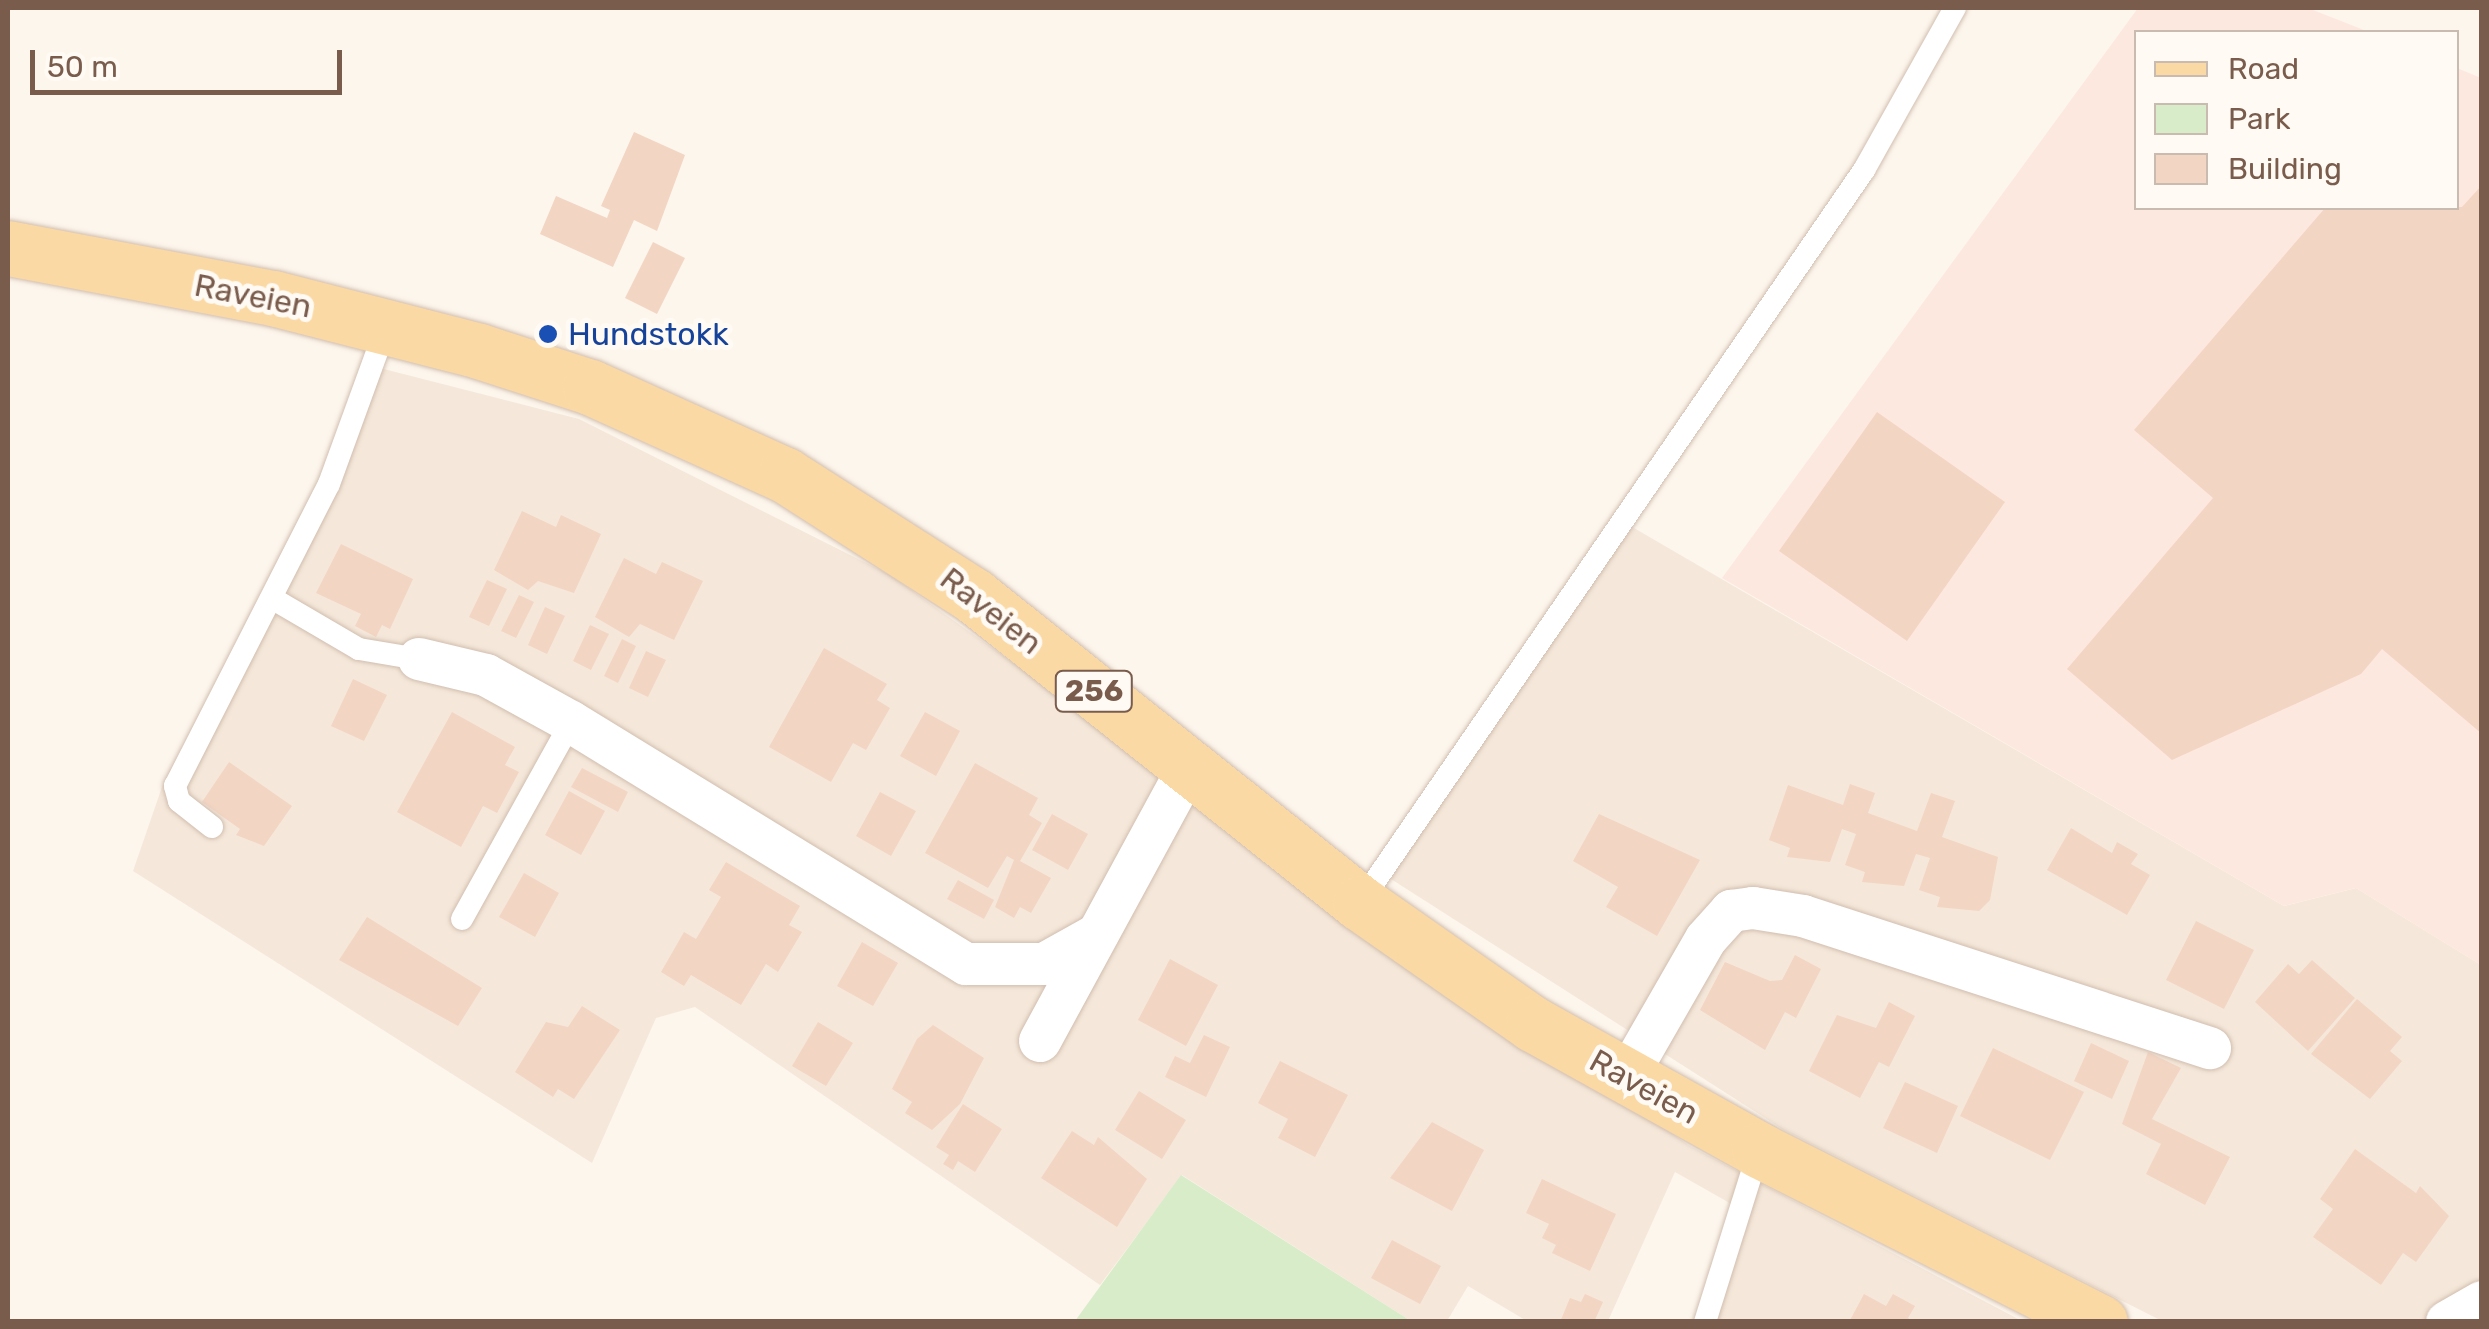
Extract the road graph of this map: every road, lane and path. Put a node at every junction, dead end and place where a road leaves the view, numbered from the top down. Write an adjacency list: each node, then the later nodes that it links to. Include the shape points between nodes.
1 (1956, 8): 9 (lane, via 1864,170)
2 (8, 248): 3 (main road, Raveien / 256)
3 (387, 325): 4 (lane, via 364,404); 7 (main road, Raveien / 256, via 590,386 785,475 962,587)
4 (275, 600): 5 (lane, via 359,650); 8 (lane, via 175,786 179,801)
5 (419, 659): 6 (street, via 486,675)
6 (571, 722): 10 (lane); 11 (street, via 966,964 1044,964)
7 (1189, 766): 9 (main road, Raveien / 256); 11 (street)
8 (212, 828)
9 (1360, 902): 14 (main road, Raveien / 256)
10 (462, 919)
11 (1096, 935): 12 (street)
12 (1040, 1041)
13 (2210, 1048): 14 (street, via 1803,916 1753,908 1731,911 1706,939)
14 (1626, 1078): 15 (main road, Raveien / 256)
15 (1759, 1150): 17 (main road, Raveien / 256); 18 (lane)
16 (2482, 1302): 19 (street)
17 (2085, 1318)
18 (1706, 1322)
19 (2448, 1322)

